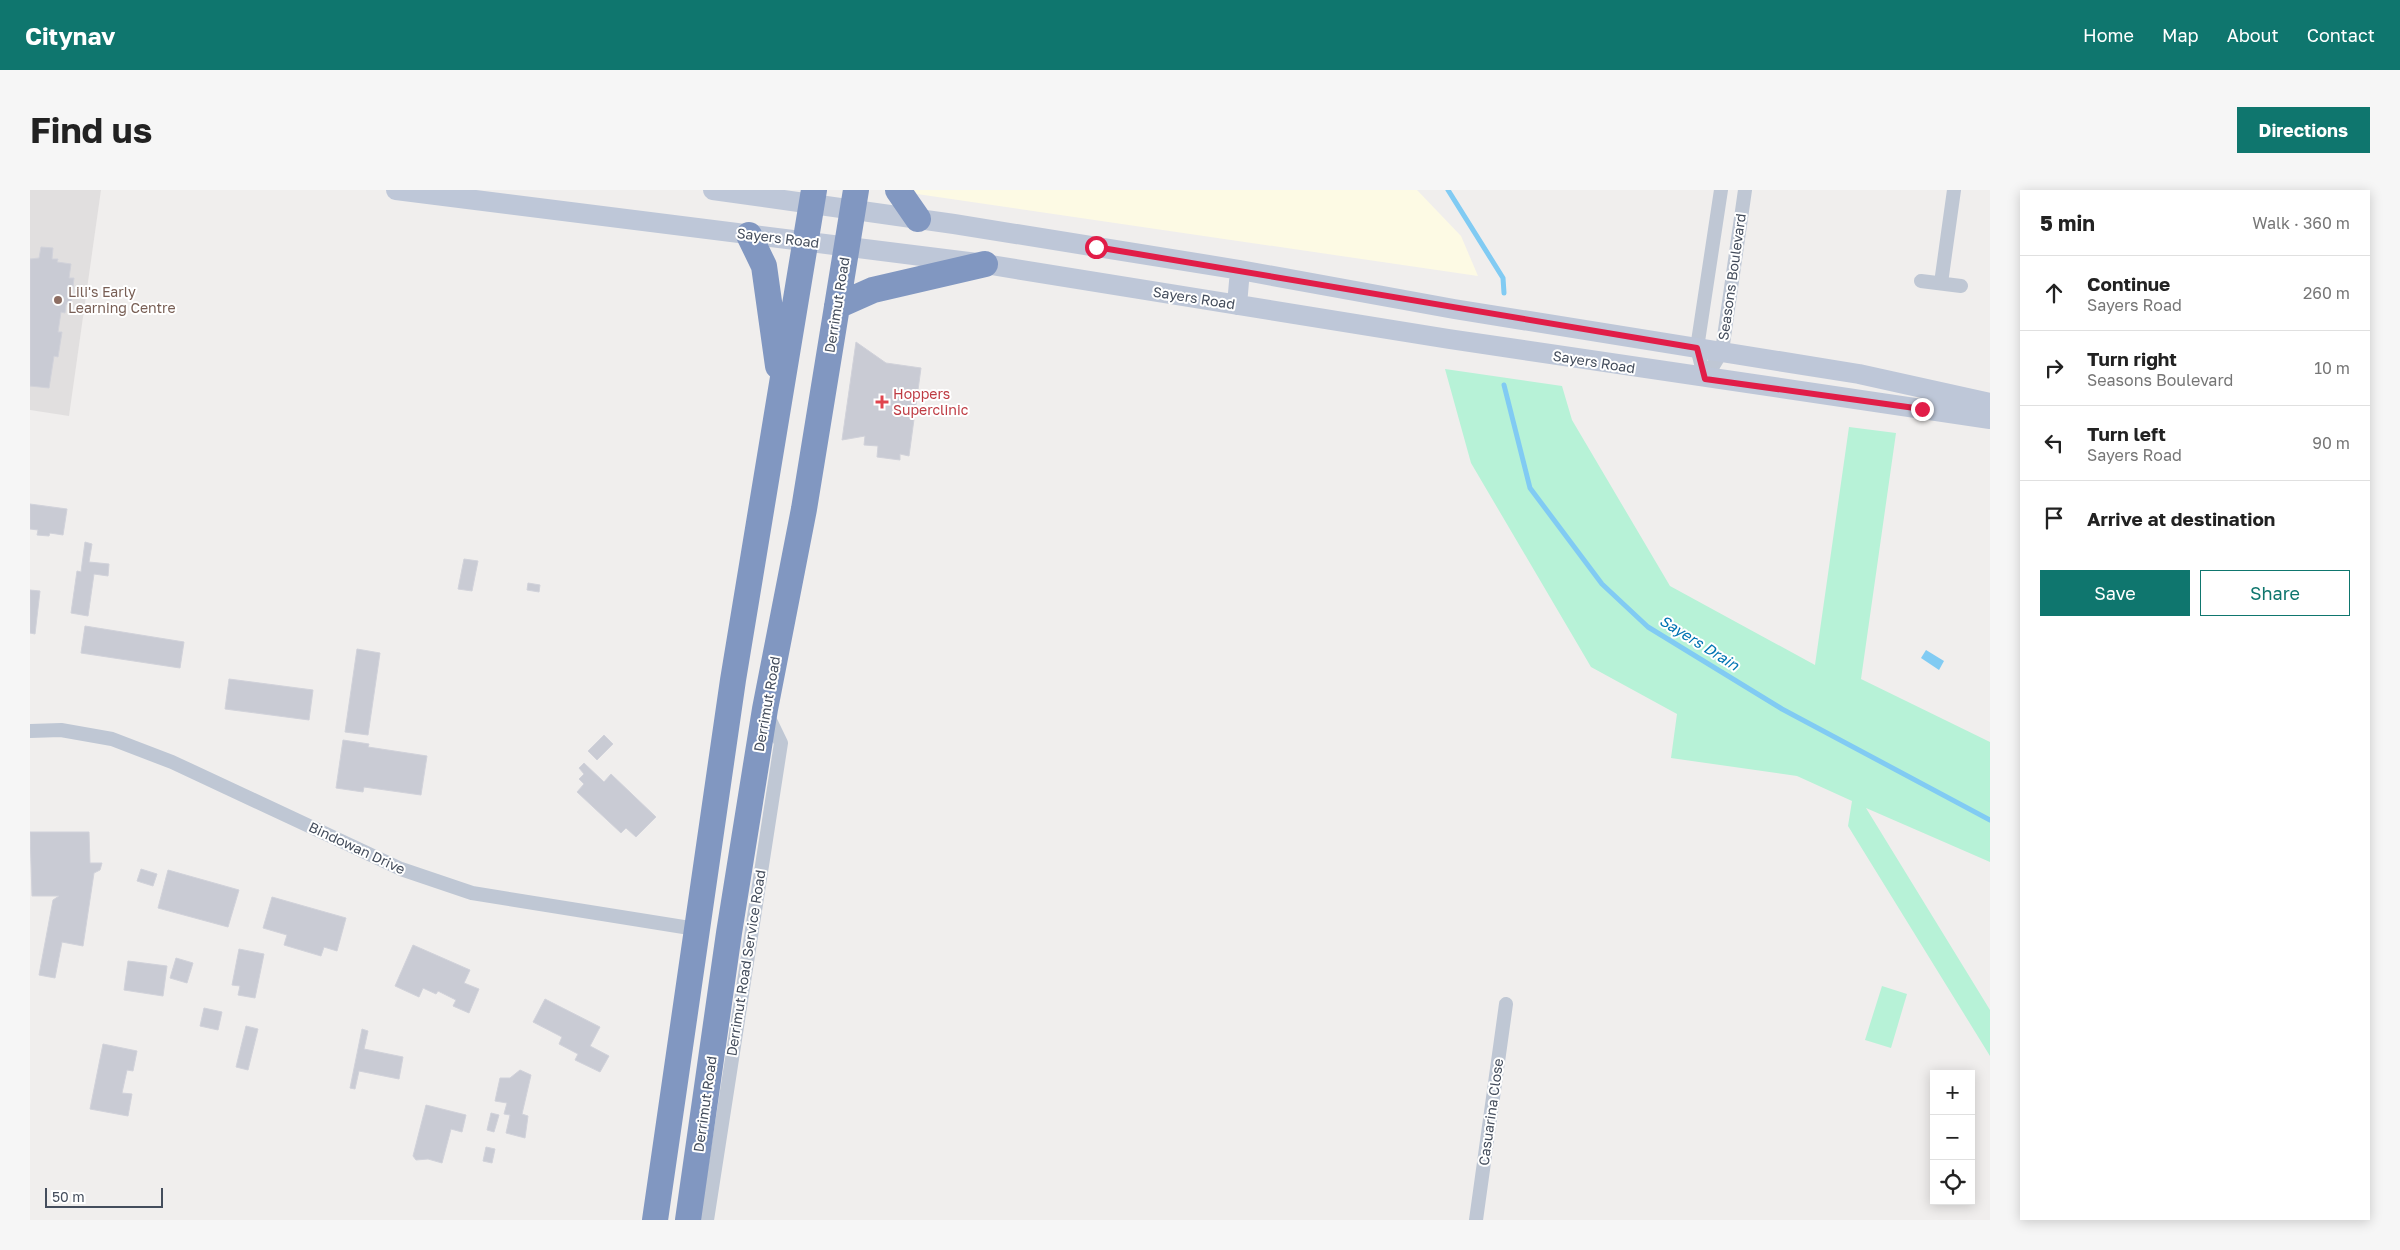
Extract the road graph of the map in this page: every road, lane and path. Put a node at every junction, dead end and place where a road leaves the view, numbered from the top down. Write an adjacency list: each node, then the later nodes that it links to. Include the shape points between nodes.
1 (396, 190): 10 (main road, Sayers Road)
2 (712, 190): 7 (main road)
3 (898, 190): 9 (highway)
4 (1721, 190): 20 (street, Seasons Boulevard)
5 (1744, 190): 21 (street, Seasons Boulevard)
6 (1954, 190): 16 (street)
7 (813, 197): 8 (main road); 11 (highway)
8 (854, 200): 9 (main road); 12 (highway, Derrimut Road)
9 (918, 219): 14 (main road)
10 (750, 234): 11 (main road, Sayers Road); 23 (highway, via 764,266)
11 (806, 242): 12 (main road, Sayers Road); 23 (highway)
12 (846, 247): 13 (main road, Sayers Road); 19 (highway, Derrimut Road)
13 (985, 264): 18 (main road, Sayers Road); 19 (highway, via 873,290)
14 (1240, 270): 18 (main road); 20 (main road)
15 (1921, 281): 16 (street)
16 (1941, 283): 17 (street)
17 (1962, 286)
18 (1237, 305): 22 (main road, Sayers Road)
19 (837, 306): 26 (highway, Derrimut Road, via 804,510)
20 (1697, 348): 21 (main road); 22 (street, Seasons Boulevard)
21 (1722, 351): 22 (street, Seasons Boulevard); 24 (main road, via 1859,374)
22 (1705, 379): 25 (main road, Sayers Road)
23 (782, 389): 28 (highway, via 733,680)
24 (1990, 403)
25 (1990, 419)
26 (765, 709): 29 (highway, Derrimut Road); 32 (street, Derrimut Road Service Road, via 781,743)
27 (30, 731): 28 (street, Bindowan Drive, via 61,730 112,738 172,762 401,869 472,893)
28 (696, 929): 29 (highway); 33 (highway)
29 (729, 933): 31 (highway, Derrimut Road)
30 (1506, 1004): 37 (street, Casuarina Close)
31 (703, 1118): 32 (street); 33 (highway, via 687,1120 677,1129); 35 (highway, Derrimut Road)
32 (719, 1138): 36 (street, Derrimut Road Service Road)
33 (666, 1148): 34 (highway)
34 (655, 1220)
35 (688, 1220)
36 (707, 1220)
37 (1476, 1220)

